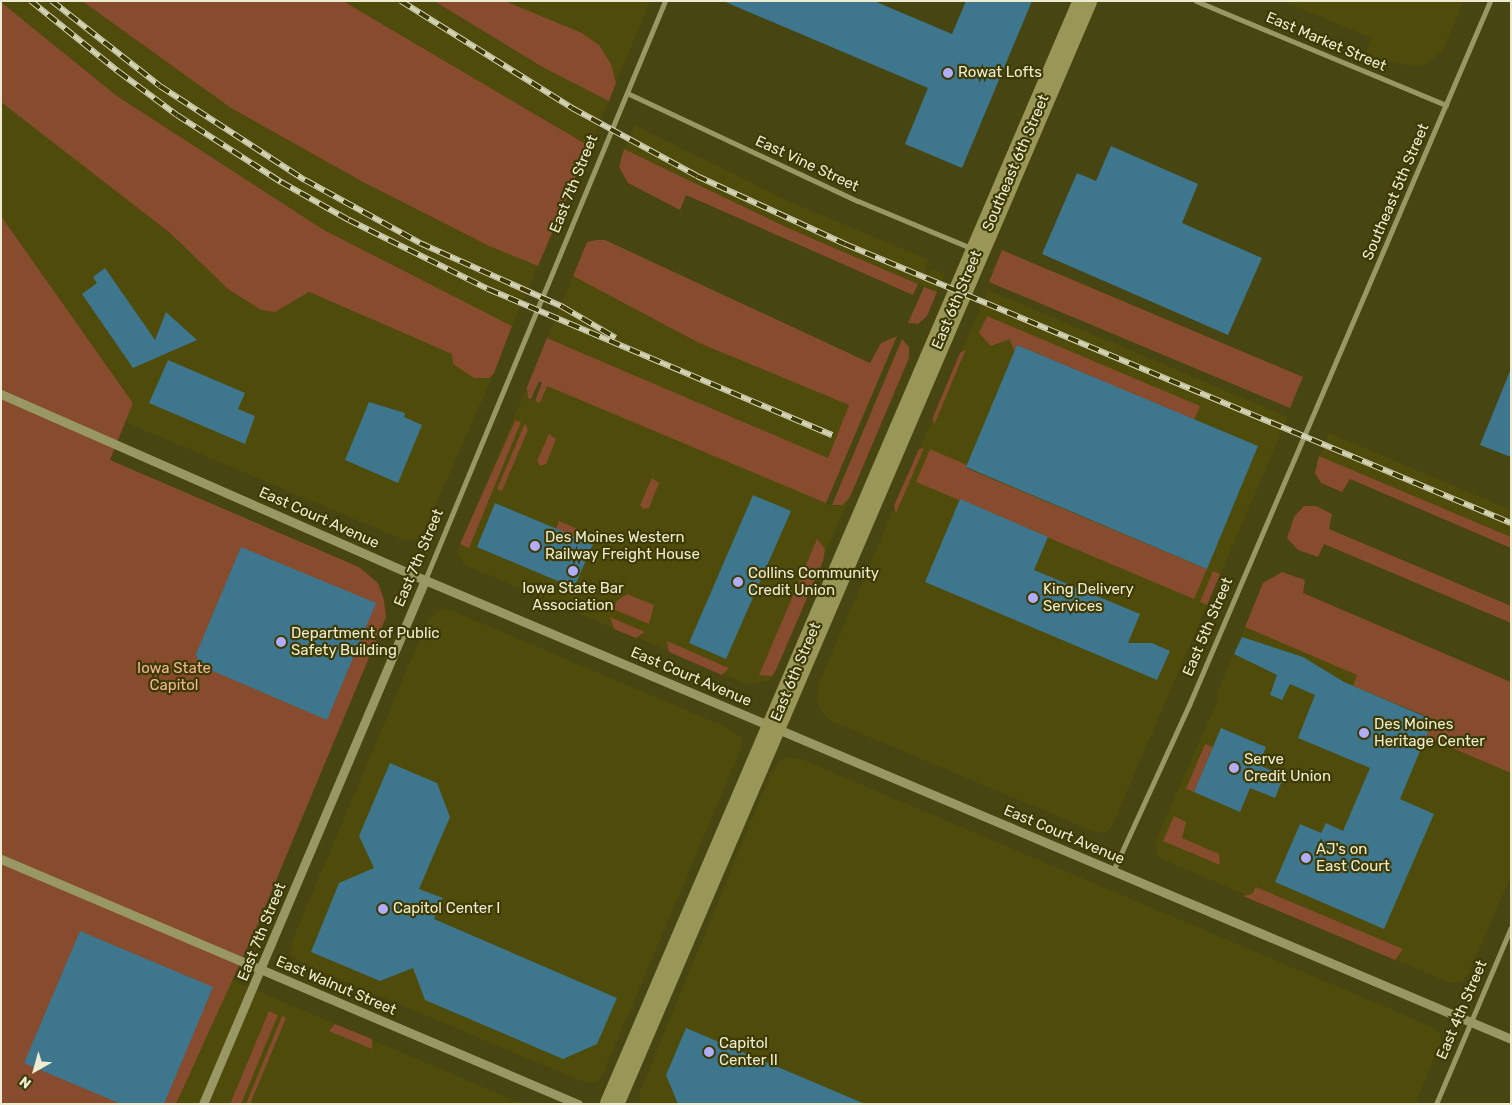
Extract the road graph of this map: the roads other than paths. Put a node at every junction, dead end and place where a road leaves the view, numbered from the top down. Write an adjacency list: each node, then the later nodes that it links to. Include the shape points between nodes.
1 (665, 1): 5 (street, East 7th Street)
2 (1085, 1): 7 (main road, Southeast 6th Street)
3 (1196, 1): 6 (street, East Market Street)
4 (1490, 1): 6 (street, Southeast 5th Street)
5 (627, 92): 7 (street, East Vine Street, via 858,201); 10 (street, East 7th Street)
6 (1446, 105): 8 (street, Southeast 5th Street)
7 (981, 246): 11 (main road, East 6th Street)
8 (1324, 392): 13 (street, East 5th Street, via 1189,705)
9 (1, 394): 10 (street, East Court Avenue)
10 (425, 580): 11 (street, East Court Avenue); 15 (street, East 7th Street)
11 (772, 726): 13 (street, East Court Avenue); 20 (main road, East 6th Street)
12 (1, 859): 15 (street, East Walnut Street)
13 (1113, 871): 16 (street, East Court Avenue)
14 (1511, 927): 16 (street, East 4th Street)
15 (261, 969): 18 (street, East 7th Street); 19 (street, East Walnut Street)
16 (1470, 1022): 17 (street, East Court Avenue); 21 (street, East 4th Street)
17 (1511, 1039)
18 (203, 1104)
19 (578, 1104)
20 (612, 1104)
21 (1436, 1104)

